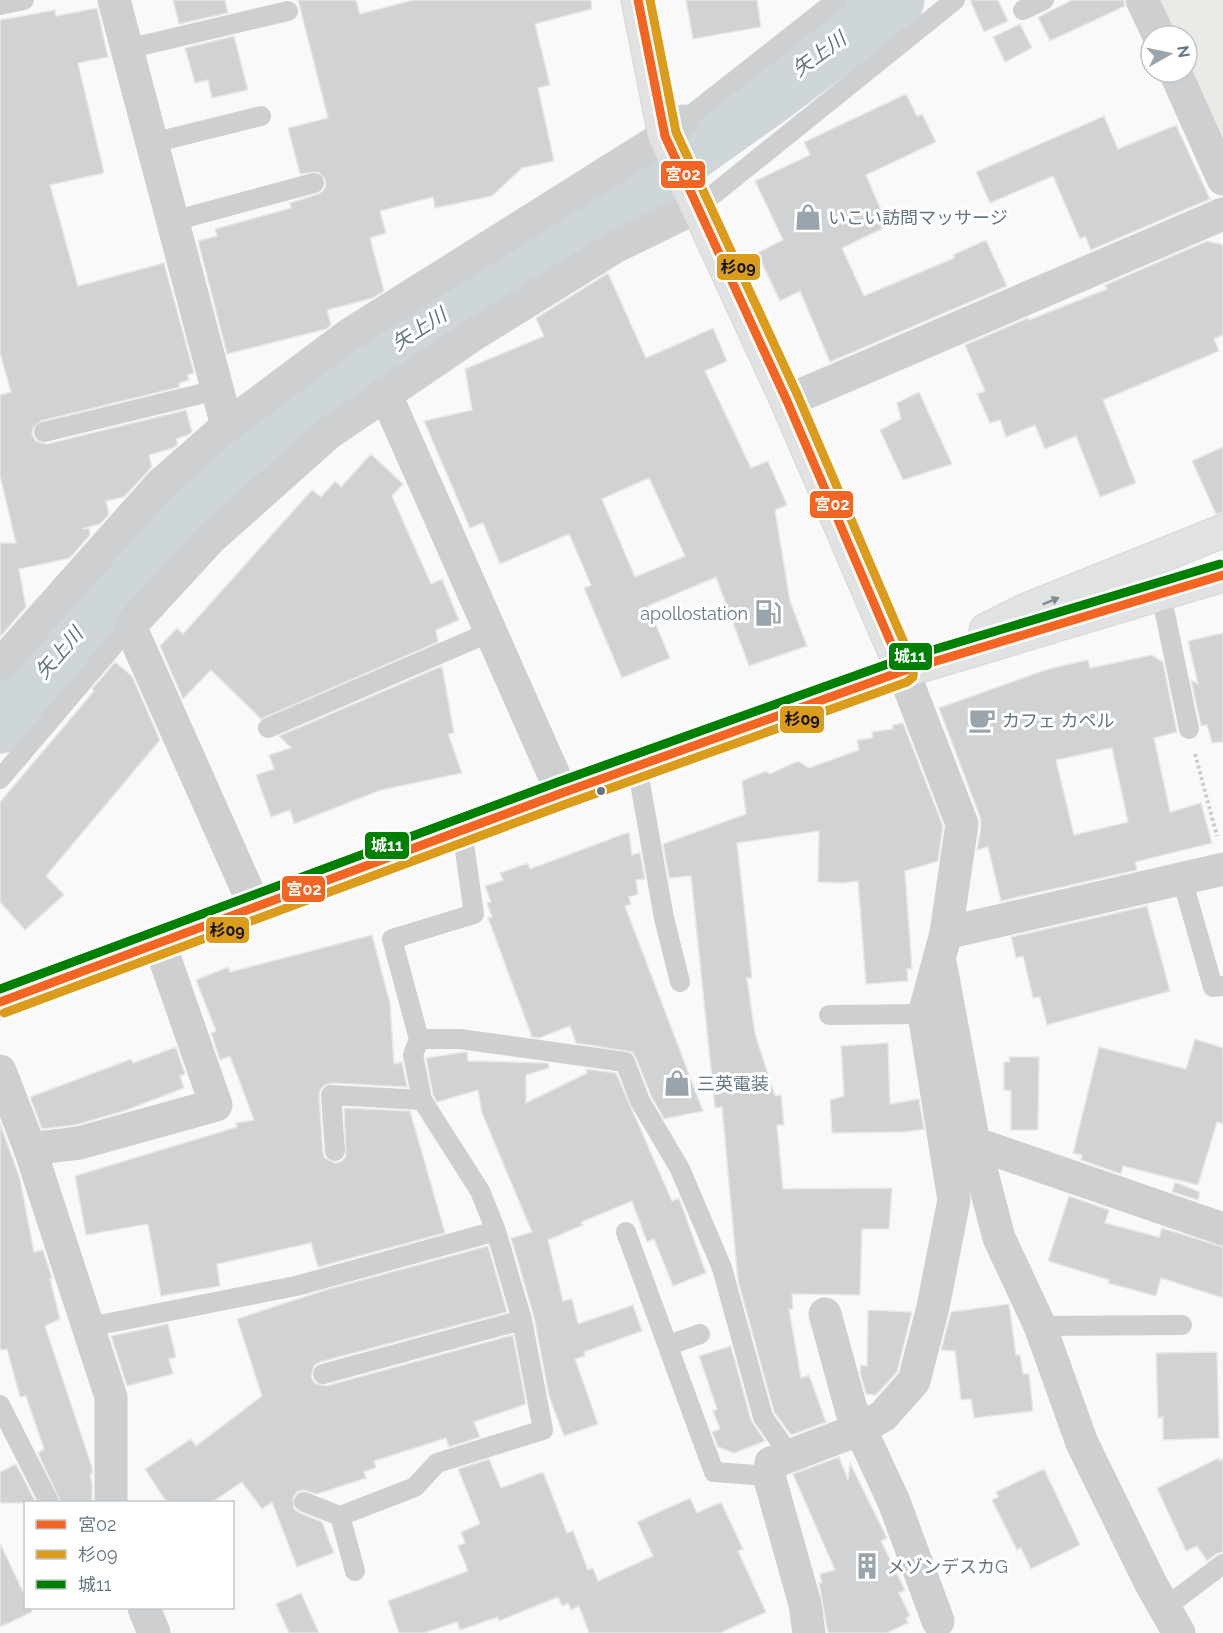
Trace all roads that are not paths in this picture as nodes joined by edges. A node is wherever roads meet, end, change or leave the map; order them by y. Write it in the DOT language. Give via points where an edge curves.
graph roads {
  1 [pos="24,0"];
  2 [pos="114,0"];
  3 [pos="638,0"];
  4 [pos="837,0"];
  5 [pos="956,0"];
  6 [pos="1044,0"];
  7 [pos="1142,0"];
  8 [pos="0,5"];
  9 [pos="1023,10"];
  10 [pos="288,12"];
  11 [pos="1153,24"];
  12 [pos="127,49"];
  13 [pos="1180,84"];
  14 [pos="261,116"];
  15 [pos="674,128"];
  16 [pos="152,143"];
  17 [pos="1223,178"];
  18 [pos="314,183"];
  19 [pos="699,206"];
  20 [pos="1223,214"];
  21 [pos="173,221"];
  22 [pos="217,390"];
  23 [pos="386,393"];
  24 [pos="787,401"];
  25 [pos="227,426"];
  26 [pos="44,432"];
  27 [pos="1223,531"];
  28 [pos="1220,577"];
  29 [pos="1161,594"];
  30 [pos="130,626"];
  31 [pos="490,632"];
  32 [pos="0,665"];
  33 [pos="903,671"];
  34 [pos="268,728"];
  35 [pos="1189,729"];
  36 [pos="637,766"];
  37 [pos="0,779"];
  38 [pos="562,793"];
  39 [pos="462,830"];
  40 [pos="1220,854"];
  41 [pos="1182,879"];
  42 [pos="255,907"];
  43 [pos="159,942"];
  44 [pos="942,944"];
  45 [pos="680,981"];
  46 [pos="1223,986"];
  47 [pos="0,1002"];
  48 [pos="924,1014"];
  49 [pos="829,1015"];
  50 [pos="419,1039"];
  51 [pos="0,1071"];
  52 [pos="423,1100"];
  53 [pos="974,1143"];
  54 [pos="30,1149"];
  55 [pos="335,1151"];
  56 [pos="1223,1229"];
  57 [pos="496,1231"];
  58 [pos="627,1232"];
  59 [pos="825,1314"];
  60 [pos="522,1320"];
  61 [pos="1182,1325"];
  62 [pos="1040,1326"];
  63 [pos="89,1327"];
  64 [pos="700,1334"];
  65 [pos="669,1345"];
  66 [pos="323,1374"];
  67 [pos="0,1405"];
  68 [pos="860,1429"];
  69 [pos="780,1467"];
  70 [pos="48,1501"];
  71 [pos="111,1501"];
  72 [pos="304,1502"];
  73 [pos="340,1516"];
  74 [pos="1223,1564"];
  75 [pos="355,1570"];
  76 [pos="144,1609"];
  77 [pos="1172,1620"];
  78 [pos="939,1627"];
  79 [pos="154,1633"];
  80 [pos="809,1633"];
  1 -- 8 [label="lane"];
  2 -- 12 [label="street"];
  3 -- 15 [label="main road"];
  4 -- 15 [label="lane"];
  5 -- 19 [label="lane"];
  6 -- 9 [label="lane"];
  7 -- 11 [label="street"];
  10 -- 12 [label="lane"];
  12 -- 16 [label="street"];
  13 -- 17 [label="street"];
  14 -- 16 [label="lane"];
  15 -- 19 [label="main road"];
  15 -- 25 [label="street" via="350,334"];
  16 -- 21 [label="street"];
  18 -- 21 [label="lane"];
  19 -- 23 [label="street" via="615,247"];
  19 -- 24 [label="main road"];
  20 -- 24 [label="street"];
  21 -- 22 [label="street"];
  22 -- 25 [label="street"];
  22 -- 26 [label="lane"];
  23 -- 30 [label="street" via="329,433 210,538"];
  23 -- 31 [label="street"];
  24 -- 33 [label="main road"];
  25 -- 32 [label="street" via="160,485"];
  33 -- 27 [label="main road, one-way" via="1026,610"];
  28 -- 29 [label="main road"];
  29 -- 33 [label="main road"];
  29 -- 35 [label="lane"];
  30 -- 37 [label="lane"];
  30 -- 42 [label="street"];
  31 -- 34 [label="lane"];
  31 -- 38 [label="street"];
  33 -- 36 [label="main road"];
  33 -- 44 [label="street" via="962,824"];
  36 -- 38 [label="main road"];
  36 -- 45 [label="lane" via="664,918"];
  38 -- 39 [label="main road"];
  39 -- 42 [label="main road"];
  39 -- 50 [label="lane" via="474,914 392,939"];
  40 -- 41 [label="street"];
  41 -- 44 [label="street"];
  41 -- 46 [label="lane" via="1213,987"];
  42 -- 43 [label="main road"];
  43 -- 47 [label="main road"];
  43 -- 54 [label="street" via="216,1105 79,1143"];
  44 -- 48 [label="street"];
  44 -- 53 [label="street"];
  48 -- 49 [label="lane"];
  48 -- 68 [label="street" via="954,1200 915,1381 883,1416"];
  50 -- 52 [label="lane" via="412,1055"];
  50 -- 69 [label="lane" via="460,1039 625,1062 640,1101 680,1169 722,1268"];
  51 -- 54 [label="street"];
  52 -- 55 [label="lane" via="331,1095"];
  52 -- 57 [label="lane" via="480,1191"];
  53 -- 56 [label="street"];
  53 -- 62 [label="street" via="999,1238"];
  54 -- 63 [label="street"];
  57 -- 60 [label="lane"];
  57 -- 63 [label="lane" via="297,1286"];
  58 -- 65 [label="lane"];
  59 -- 68 [label="street"];
  60 -- 66 [label="lane"];
  60 -- 73 [label="lane" via="543,1430 437,1463 415,1487"];
  61 -- 62 [label="lane"];
  62 -- 77 [label="street" via="1082,1443"];
  63 -- 71 [label="street" via="111,1397"];
  64 -- 65 [label="lane"];
  65 -- 69 [label="lane" via="714,1472"];
  67 -- 70 [label="lane"];
  68 -- 69 [label="street"];
  68 -- 78 [label="street" via="894,1502"];
  69 -- 80 [label="street"];
  72 -- 73 [label="lane"];
  73 -- 75 [label="lane"];
  74 -- 77 [label="lane"];
  76 -- 79 [label="street"];
}
